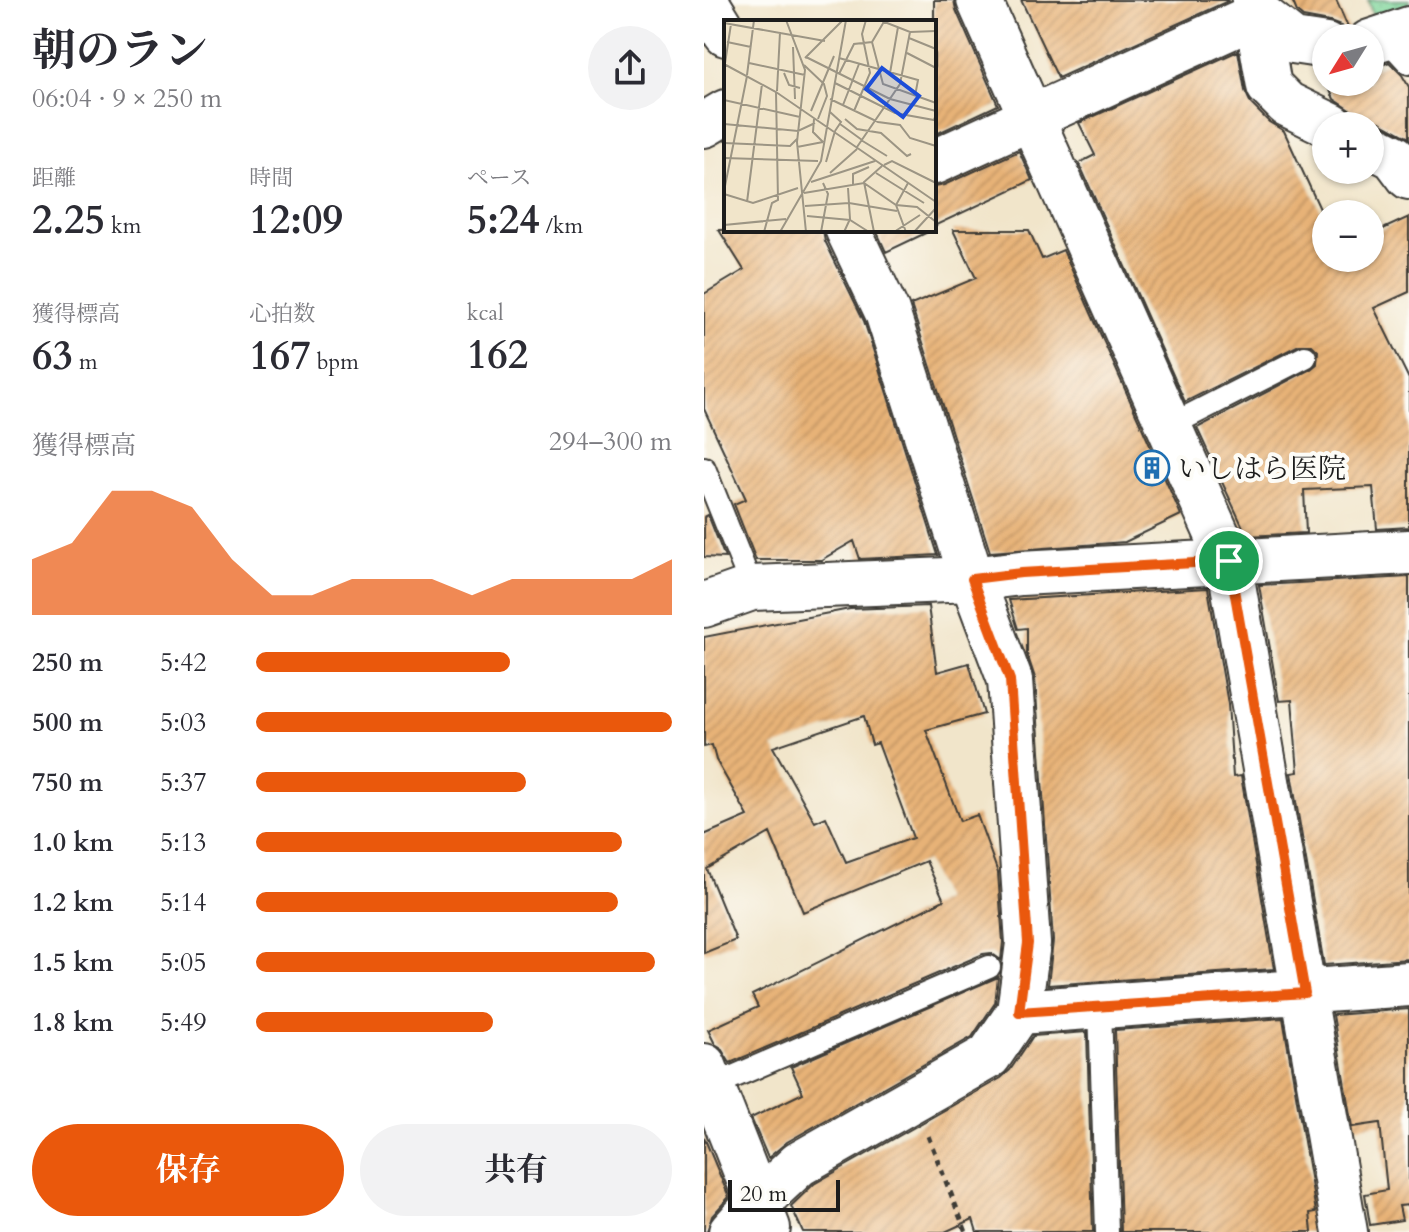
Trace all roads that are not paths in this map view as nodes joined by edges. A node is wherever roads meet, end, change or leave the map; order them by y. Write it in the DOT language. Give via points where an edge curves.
graph roads {
  1 [pos="705,0"];
  2 [pos="979,0"];
  3 [pos="1256,7"];
  4 [pos="724,31"];
  5 [pos="1312,44"];
  6 [pos="724,113"];
  7 [pos="1312,116"];
  8 [pos="1033,117"];
  9 [pos="704,125"];
  10 [pos="1384,152"];
  11 [pos="936,161"];
  12 [pos="1409,177"];
  13 [pos="849,232"];
  14 [pos="1305,357"];
  15 [pos="1169,426"];
  16 [pos="704,468"];
  17 [pos="1409,552"];
  18 [pos="1229,561"];
  19 [pos="972,579"];
  20 [pos="752,588"];
  21 [pos="704,605"];
  22 [pos="989,967"];
  23 [pos="1409,984"];
  24 [pos="1305,993"];
  25 [pos="1100,1007"];
  26 [pos="1019,1012"];
  27 [pos="707,1082"];
  28 [pos="753,1222"];
  29 [pos="1107,1232"];
  30 [pos="1345,1232"];
  1 -- 4 [label="street"];
  2 -- 8 [label="street"];
  3 -- 5 [label="street" via="1293,41"];
  3 -- 7 [label="street" via="1269,86 1287,104"];
  3 -- 8 [label="street"];
  6 -- 9 [label="street"];
  8 -- 11 [label="street"];
  8 -- 15 [label="street"];
  10 -- 12 [label="street"];
  13 -- 19 [label="street" via="887,312"];
  14 -- 15 [label="lane"];
  15 -- 18 [label="street"];
  16 -- 20 [label="lane"];
  17 -- 18 [label="street"];
  18 -- 19 [label="street"];
  18 -- 24 [label="street"];
  19 -- 20 [label="street"];
  19 -- 26 [label="street" via="1010,680 1028,943"];
  20 -- 21 [label="street"];
  22 -- 27 [label="lane"];
  23 -- 24 [label="street"];
  24 -- 25 [label="street"];
  24 -- 30 [label="street"];
  25 -- 26 [label="street"];
  25 -- 29 [label="lane"];
  26 -- 28 [label="street" via="989,1056 799,1164"];
  27 -- 28 [label="street"];
}
